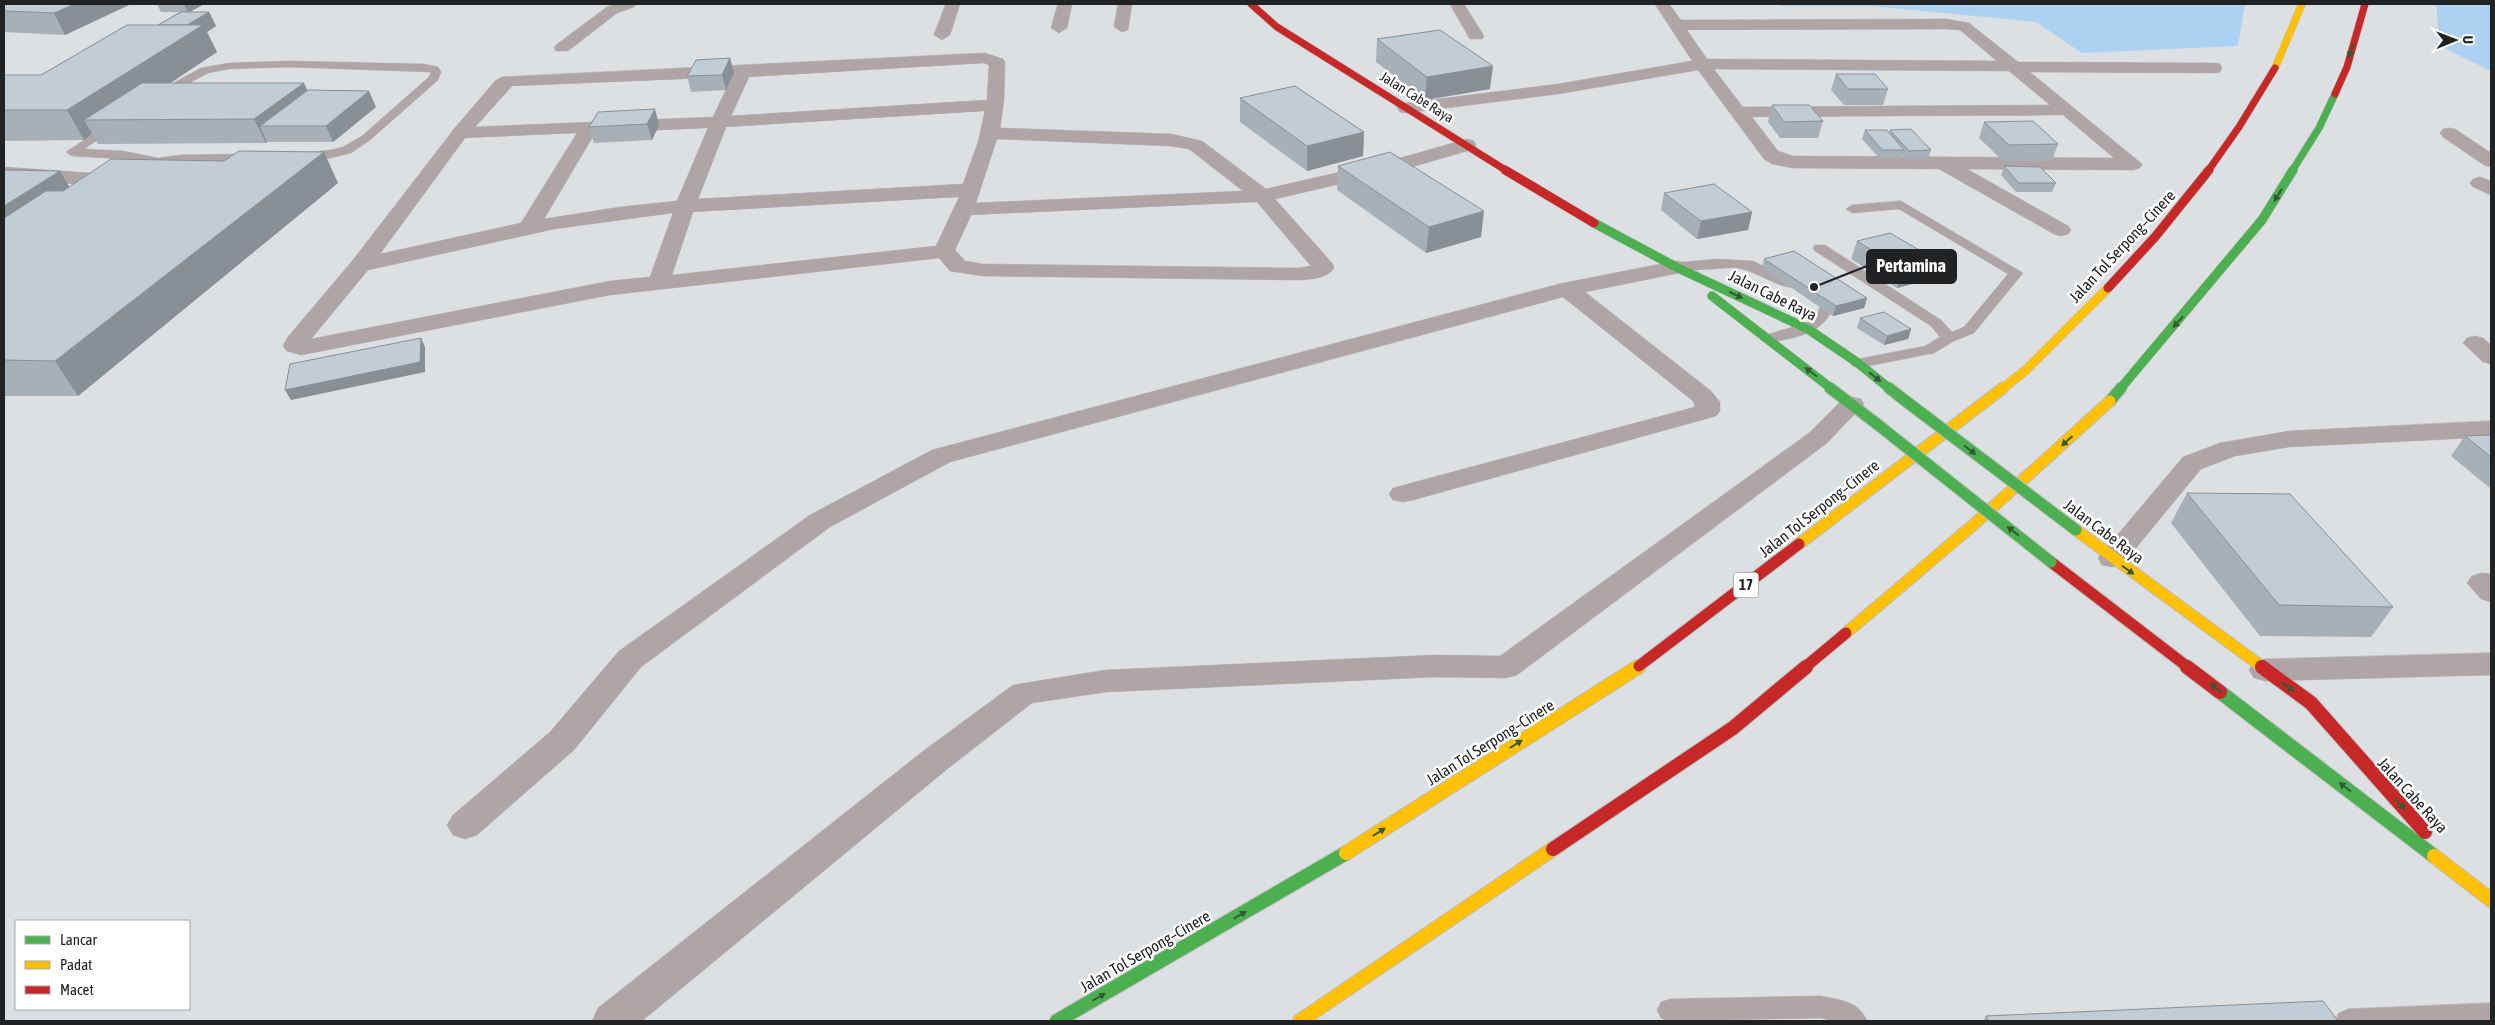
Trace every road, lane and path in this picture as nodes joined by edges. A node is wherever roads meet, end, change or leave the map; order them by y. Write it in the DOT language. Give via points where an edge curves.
graph roads {
  1 [pos="629,4"];
  2 [pos="953,4"];
  3 [pos="1065,4"];
  4 [pos="1125,4"];
  5 [pos="1251,4"];
  6 [pos="1457,4"];
  7 [pos="1662,4"];
  8 [pos="2302,4"];
  9 [pos="2365,4"];
  10 [pos="1678,25"];
  11 [pos="1122,27"];
  12 [pos="1059,28"];
  13 [pos="942,35"];
  14 [pos="1476,36"];
  15 [pos="562,48"];
  16 [pos="1702,64"];
  17 [pos="2012,66"];
  18 [pos="2214,68"];
  19 [pos="743,72"];
  20 [pos="995,105"];
  21 [pos="1406,108"];
  22 [pos="2068,110"];
  23 [pos="1738,112"];
  24 [pos="719,122"];
  25 [pos="589,128"];
  26 [pos="460,133"];
  27 [pos="990,133"];
  28 [pos="2449,133"];
  29 [pos="1459,140"];
  30 [pos="2491,161"];
  31 [pos="158,162"];
  32 [pos="1942,163"];
  33 [pos="140,171"];
  34 [pos="4,173"];
  35 [pos="122,183"];
  36 [pos="1256,191"];
  37 [pos="967,199"];
  38 [pos="685,207"];
  39 [pos="1852,210"];
  40 [pos="528,228"];
  41 [pos="2061,230"];
  42 [pos="1820,248"];
  43 [pos="944,251"];
  44 [pos="361,265"];
  45 [pos="1676,267"];
  46 [pos="659,282"];
  47 [pos="1567,289"];
  48 [pos="1804,290"];
  49 [pos="1827,306"];
  50 [pos="1808,329"];
  51 [pos="1949,338"];
  52 [pos="1767,339"];
  53 [pos="2491,343"];
  54 [pos="2491,357"];
  55 [pos="1858,363"];
  56 [pos="1852,404"];
  57 [pos="2491,429"];
  58 [pos="1403,494"];
  59 [pos="2112,558"];
  60 [pos="2491,584"];
  61 [pos="2491,592"];
  62 [pos="2491,664"];
  63 [pos="2265,670"];
  64 [pos="465,825"];
  65 [pos="2467,880"];
  66 [pos="2491,900"];
  67 [pos="1670,1010"];
  68 [pos="2491,1014"];
  69 [pos="612,1021"];
  70 [pos="1057,1021"];
  71 [pos="1300,1021"];
  72 [pos="1854,1021"];
  73 [pos="2348,1021"];
  1 -- 15 [label="street" via="612,10"];
  2 -- 13 [label="street"];
  3 -- 12 [label="street"];
  4 -- 11 [label="street"];
  5 -- 21 [label="main road, Jalan Cabe Raya" via="1277,27"];
  6 -- 14 [label="street"];
  7 -- 10 [label="street"];
  70 -- 8 [label="main road, Jalan Tol Serpong–Cinere / 17, one-way" via="1350,850 1647,661 2026,370 2184,204 2250,112 2283,53"];
  9 -- 71 [label="main road, one-way" via="2347,67 2319,128 2262,220 2105,406 1964,532 1733,728"];
  10 -- 16 [label="street"];
  10 -- 17 [label="street" via="1957,25 1970,30"];
  16 -- 17 [label="street"];
  16 -- 21 [label="street" via="1558,89"];
  16 -- 23 [label="street"];
  17 -- 18 [label="street"];
  17 -- 22 [label="street"];
  19 -- 20 [label="street" via="993,59 997,62"];
  19 -- 24 [label="street"];
  19 -- 26 [label="street" via="508,81 500,85"];
  20 -- 24 [label="street"];
  20 -- 27 [label="street"];
  21 -- 29 [label="main road, Jalan Cabe Raya"];
  22 -- 23 [label="street"];
  22 -- 32 [label="street" via="2132,164"];
  23 -- 32 [label="street" via="1770,155 1785,162"];
  24 -- 25 [label="street"];
  24 -- 38 [label="street"];
  25 -- 26 [label="street"];
  25 -- 40 [label="street"];
  26 -- 44 [label="street"];
  27 -- 36 [label="street" via="1183,141 1195,145"];
  27 -- 37 [label="street"];
  28 -- 30 [label="street"];
  29 -- 36 [label="street" via="1401,164"];
  29 -- 45 [label="main road, Jalan Cabe Raya" via="1568,209"];
  31 -- 31 [label="lane" via="304,156 347,150 366,138 434,78 436,72 424,66 288,64 215,68 160,95 72,152 123,155"];
  31 -- 33 [label="lane"];
  32 -- 41 [label="street"];
  34 -- 35 [label="street"];
  36 -- 37 [label="street"];
  36 -- 43 [label="street" via="1321,263 1323,268 1319,272 983,270 958,266"];
  37 -- 38 [label="street"];
  37 -- 43 [label="street"];
  38 -- 40 [label="street" via="619,213"];
  38 -- 46 [label="street"];
  39 -- 51 [label="lane" via="1901,205 2016,273 1969,330"];
  40 -- 44 [label="street"];
  42 -- 51 [label="lane" via="1936,323"];
  43 -- 46 [label="street"];
  44 -- 46 [label="street" via="295,346 301,348 552,299"];
  45 -- 47 [label="street"];
  45 -- 48 [label="lane" via="1748,264"];
  45 -- 50 [label="main road, Jalan Cabe Raya, one-way"];
  45 -- 52 [label="main road, Jalan Cabe Raya"];
  47 -- 58 [label="street" via="1702,396 1708,402 1708,411"];
  47 -- 64 [label="street" via="941,456 820,521 630,658 562,740"];
  49 -- 50 [label="lane" via="1825,315"];
  50 -- 52 [label="lane"];
  50 -- 55 [label="main road, Jalan Cabe Raya"];
  51 -- 55 [label="lane" via="1929,350"];
  56 -- 52 [label="main road, Jalan Cabe Raya, one-way"];
  53 -- 54 [label="street" via="2475,343"];
  55 -- 59 [label="main road, Jalan Cabe Raya, one-way, bridge"];
  65 -- 56 [label="main road, Jalan Cabe Raya, one-way, bridge" via="2051,562"];
  56 -- 69 [label="street" via="1818,438 1506,666 1106,680 1024,693 934,761"];
  57 -- 59 [label="street" via="2289,439 2229,449 2192,463"];
  59 -- 63 [label="main road, Jalan Cabe Raya, one-way"];
  60 -- 61 [label="street" via="2482,583"];
  62 -- 63 [label="street"];
  63 -- 65 [label="main road, Jalan Cabe Raya, one-way" via="2311,704"];
  65 -- 66 [label="main road, Jalan Cabe Raya"];
  67 -- 72 [label="lane" via="1821,1007 1844,1012"];
  68 -- 73 [label="lane"];
}
